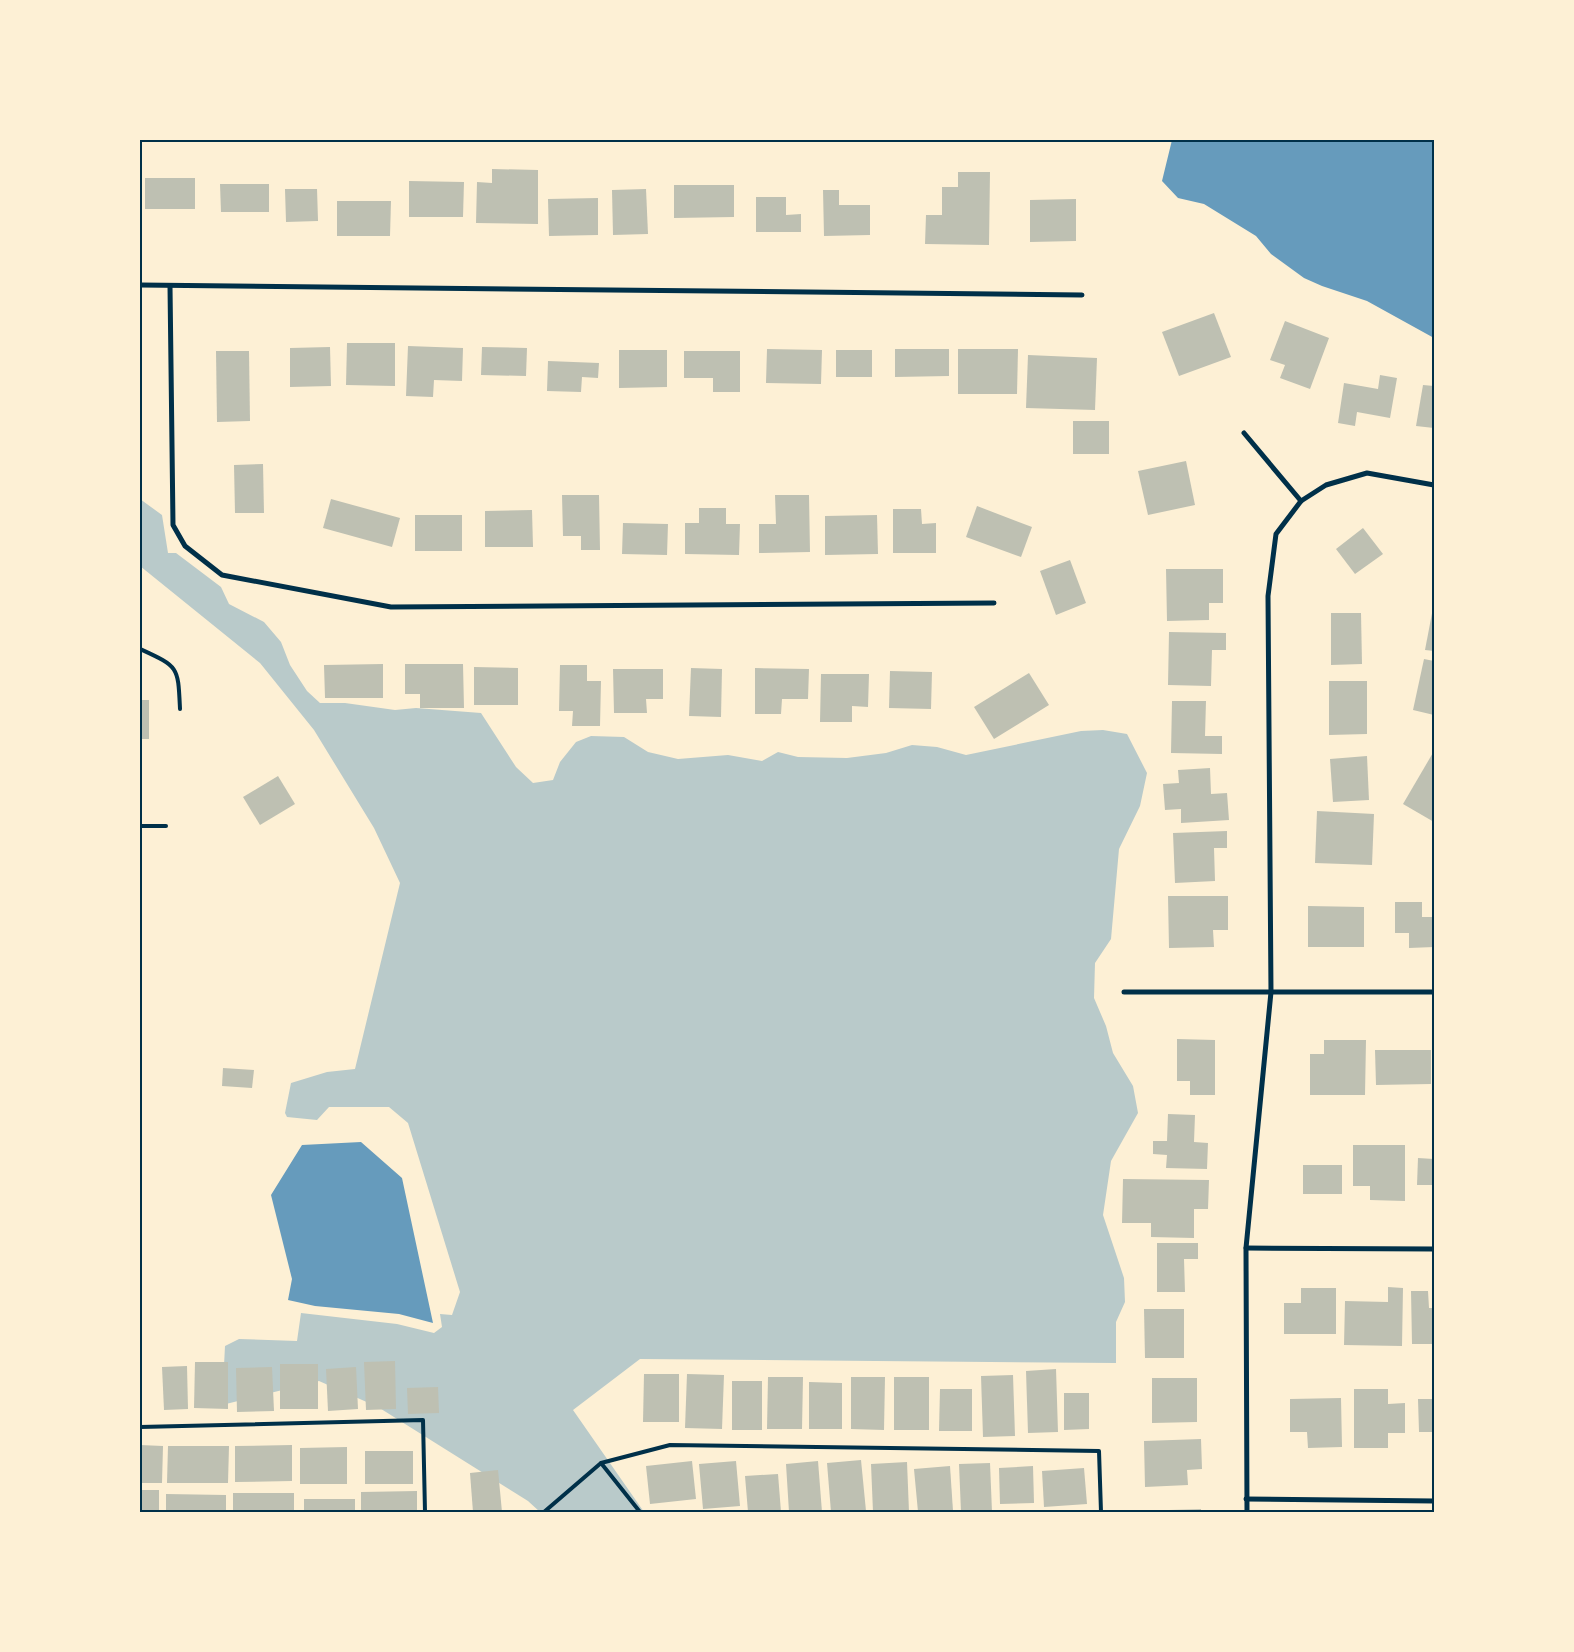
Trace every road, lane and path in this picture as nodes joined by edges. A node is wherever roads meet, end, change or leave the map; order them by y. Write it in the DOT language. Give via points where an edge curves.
graph roads {
  1 [pos="140,285"];
  2 [pos="170,286"];
  3 [pos="1082,295"];
  4 [pos="1244,433"];
  5 [pos="1434,485"];
  6 [pos="1302,501"];
  7 [pos="994,603"];
  8 [pos="140,649"];
  9 [pos="180,709"];
  10 [pos="140,826"];
  11 [pos="166,826"];
  12 [pos="1124,992"];
  13 [pos="1271,992"];
  14 [pos="1434,992"];
  15 [pos="1246,1248"];
  16 [pos="1434,1249"];
  17 [pos="140,1427"];
  18 [pos="602,1463"];
  19 [pos="1246,1499"];
  20 [pos="1434,1501"];
  21 [pos="425,1512"];
  22 [pos="544,1512"];
  23 [pos="640,1512"];
  24 [pos="1101,1512"];
  25 [pos="1247,1512"];
  1 -- 2 [label="street"];
  2 -- 3 [label="street"];
  2 -- 7 [label="street" via="173,525 185,546 222,575 391,607"];
  4 -- 6 [label="street"];
  5 -- 6 [label="street" via="1366,473 1326,485"];
  6 -- 13 [label="street" via="1276,534 1268,596"];
  8 -- 9 [label="lane" via="166,661 178,675"];
  10 -- 11 [label="lane"];
  12 -- 13 [label="street"];
  13 -- 14 [label="street"];
  13 -- 15 [label="street"];
  15 -- 16 [label="street"];
  15 -- 19 [label="street"];
  17 -- 21 [label="lane" via="423,1420"];
  18 -- 22 [label="lane"];
  18 -- 23 [label="lane"];
  18 -- 24 [label="lane" via="670,1445 1099,1451"];
  19 -- 20 [label="street"];
  19 -- 25 [label="street"];
}
